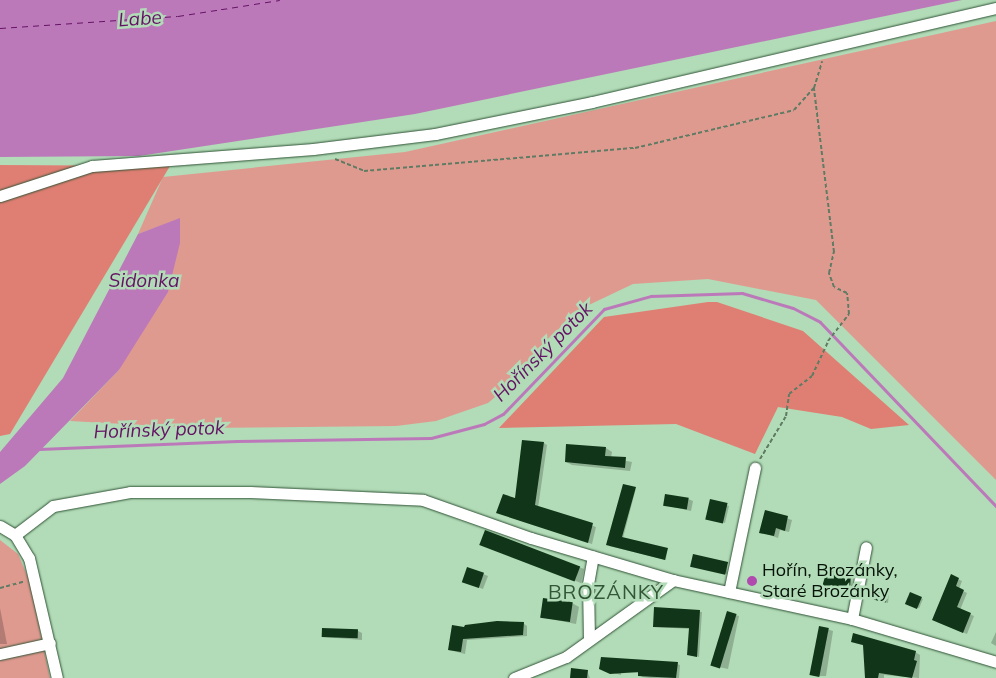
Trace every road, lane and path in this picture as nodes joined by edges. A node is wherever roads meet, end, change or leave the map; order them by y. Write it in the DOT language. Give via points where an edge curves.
graph roads {
  1 [pos="996,8"];
  2 [pos="826,46"];
  3 [pos="814,88"];
  4 [pos="330,156"];
  5 [pos="0,196"];
  6 [pos="755,468"];
  7 [pos="0,526"];
  8 [pos="15,535"];
  9 [pos="866,547"];
  10 [pos="593,556"];
  11 [pos="35,578"];
  12 [pos="674,580"];
  13 [pos="0,588"];
  14 [pos="729,592"];
  15 [pos="852,619"];
  16 [pos="589,640"];
  17 [pos="50,644"];
  18 [pos="0,654"];
  19 [pos="996,662"];
  20 [pos="57,678"];
  21 [pos="514,678"];
  1 -- 2 [label="street"];
  2 -- 3 [label="path"];
  2 -- 5 [label="street" via="592,102 435,134 293,151 92,166"];
  3 -- 4 [label="path" via="794,110 635,148 364,171"];
  3 -- 6 [label="path" via="834,252 829,273 834,287 848,293 849,314 829,340 812,376 789,394 786,416"];
  6 -- 14 [label="street"];
  7 -- 8 [label="street"];
  8 -- 10 [label="street" via="53,506 130,492 250,492 423,500"];
  8 -- 11 [label="street" via="29,558"];
  9 -- 15 [label="street"];
  10 -- 12 [label="street"];
  10 -- 16 [label="street" via="588,584"];
  11 -- 13 [label="path"];
  11 -- 17 [label="street"];
  12 -- 14 [label="street"];
  12 -- 16 [label="street"];
  14 -- 15 [label="street"];
  15 -- 19 [label="street"];
  16 -- 21 [label="street" via="566,657"];
  17 -- 18 [label="street"];
  17 -- 20 [label="street"];
}
